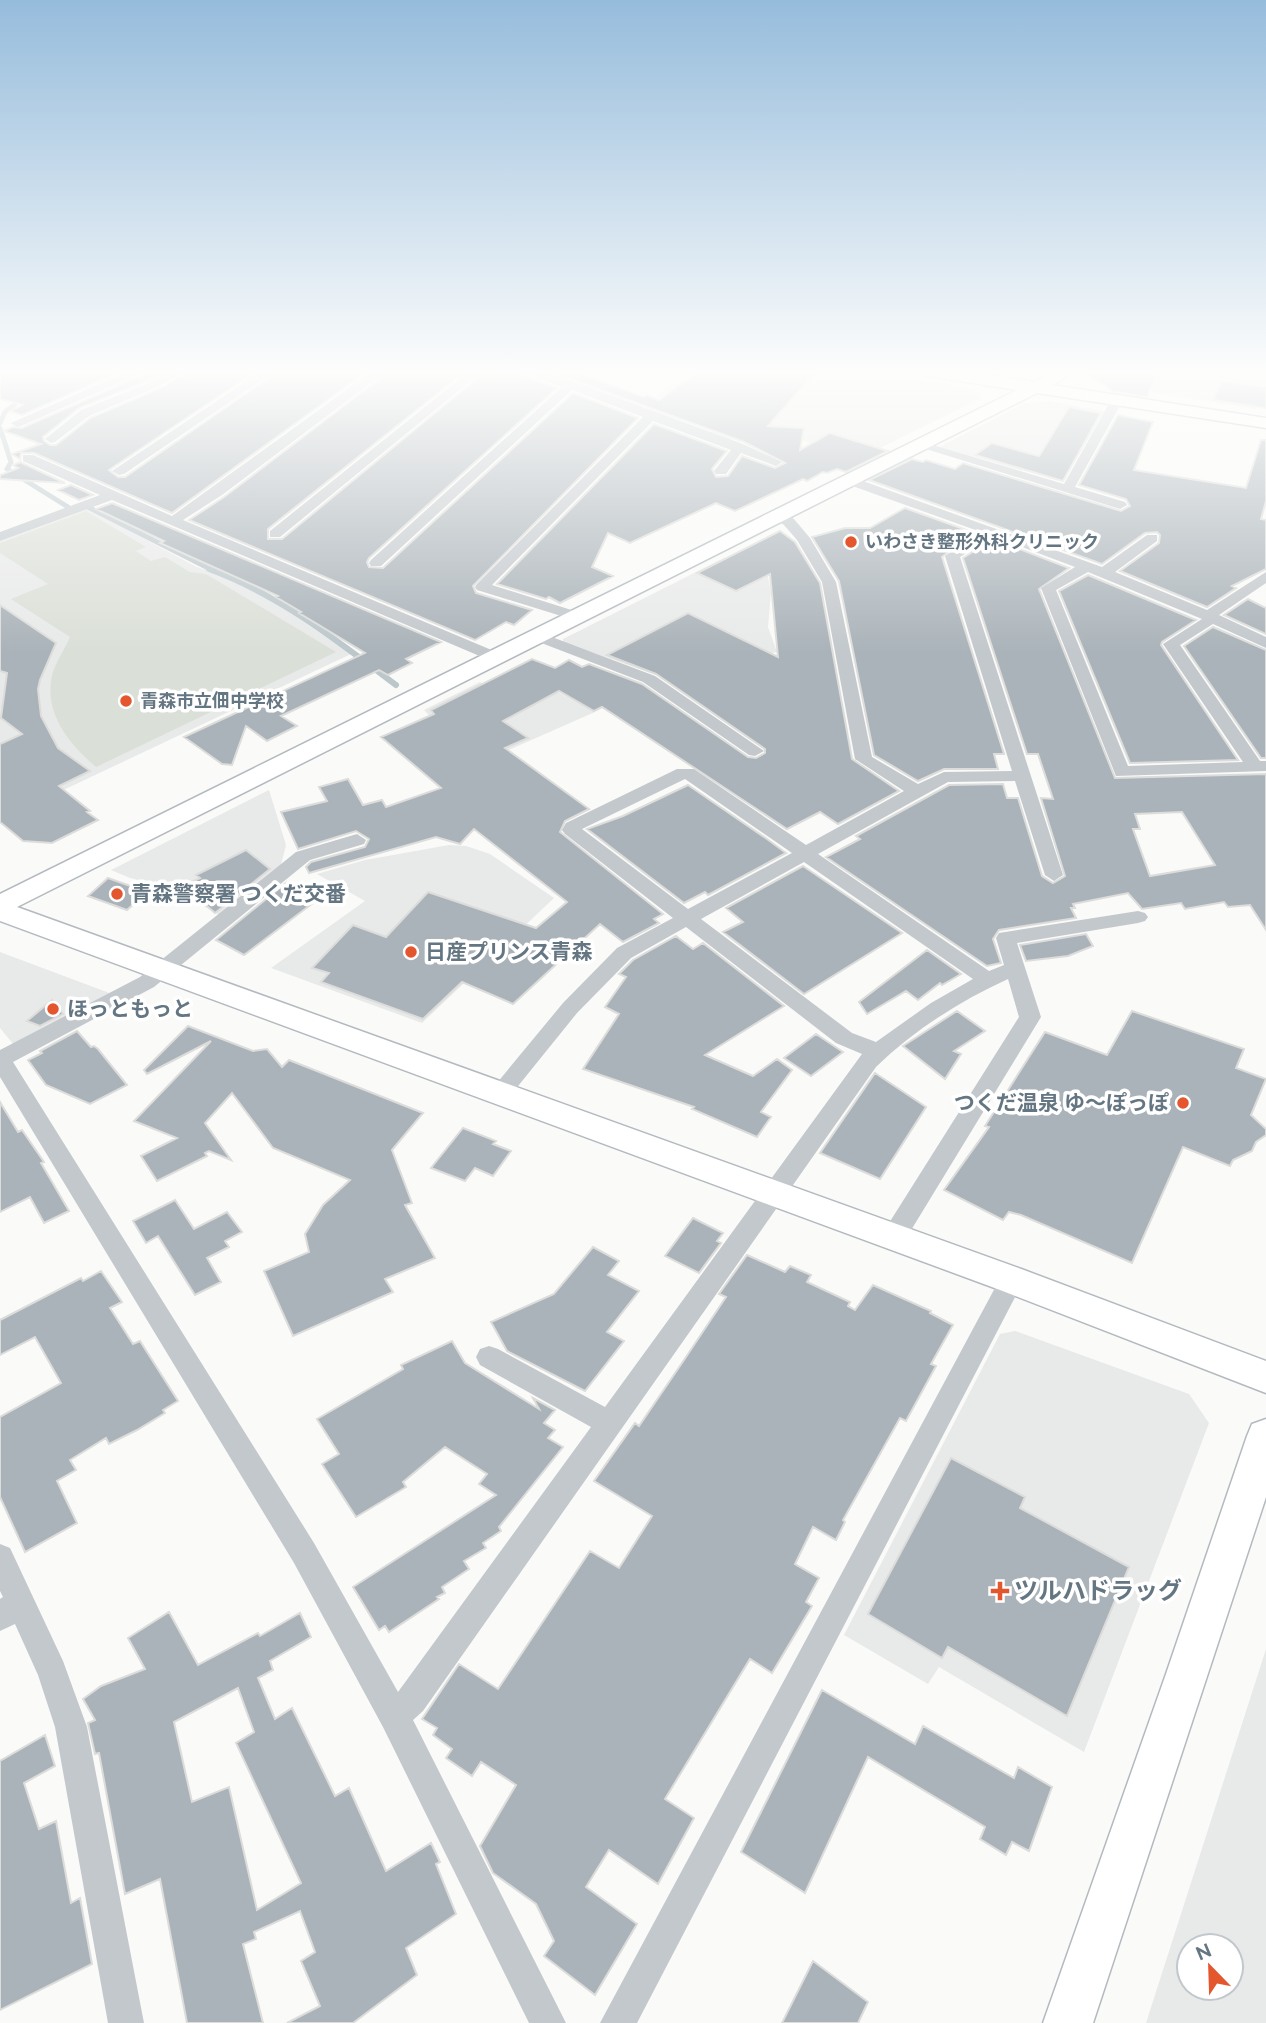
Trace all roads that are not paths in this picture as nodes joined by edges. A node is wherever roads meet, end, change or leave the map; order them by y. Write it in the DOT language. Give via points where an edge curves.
graph roads {
  1 [pos="42,464"];
  2 [pos="129,464"];
  3 [pos="254,464"];
  4 [pos="361,464"];
  5 [pos="484,464"];
  6 [pos="603,464"];
  7 [pos="726,464"];
  8 [pos="880,464"];
  9 [pos="985,464"];
  10 [pos="1082,464"];
  11 [pos="119,471"];
  12 [pos="721,471"];
  13 [pos="849,480"];
  14 [pos="1068,489"];
  15 [pos="110,496"];
  16 [pos="1120,505"];
  17 [pos="778,515"];
  18 [pos="173,521"];
  19 [pos="992,531"];
  20 [pos="275,534"];
  21 [pos="0,537"];
  22 [pos="1152,538"];
  23 [pos="376,563"];
  24 [pos="1088,565"];
  25 [pos="1106,571"];
  26 [pos="1266,576"];
  27 [pos="576,616"];
  28 [pos="1212,616"];
  29 [pos="536,636"];
  30 [pos="1266,643"];
  31 [pos="495,657"];
  32 [pos="755,751"];
  33 [pos="1260,766"];
  34 [pos="1021,776"];
  35 [pos="916,791"];
  36 [pos="357,841"];
  37 [pos="805,853"];
  38 [pos="1054,875"];
  39 [pos="0,905"];
  40 [pos="0,911"];
  41 [pos="1138,917"];
  42 [pos="687,918"];
  43 [pos="1016,968"];
  44 [pos="163,971"];
  45 [pos="987,979"];
  46 [pos="877,1051"];
  47 [pos="0,1059"];
  48 [pos="498,1095"];
  49 [pos="773,1194"];
  50 [pos="893,1238"];
  51 [pos="1012,1280"];
  52 [pos="489,1357"];
  53 [pos="1266,1377"];
  54 [pos="609,1423"];
  55 [pos="1266,1436"];
  56 [pos="0,1558"];
  57 [pos="10,1609"];
  58 [pos="394,1716"];
  59 [pos="126,2023"];
  60 [pos="548,2023"];
  61 [pos="618,2023"];
  62 [pos="1068,2023"];
  1 -- 15 [label="street"];
  2 -- 11 [label="street"];
  3 -- 18 [label="street"];
  4 -- 20 [label="street"];
  5 -- 23 [label="street"];
  6 -- 27 [label="street" via="482,587"];
  7 -- 12 [label="street"];
  8 -- 13 [label="street"];
  9 -- 14 [label="street"];
  10 -- 14 [label="street"];
  13 -- 17 [label="street"];
  13 -- 19 [label="street"];
  14 -- 16 [label="street"];
  15 -- 18 [label="street"];
  15 -- 21 [label="street"];
  17 -- 27 [label="street"];
  17 -- 35 [label="street" via="803,538 829,582 864,759"];
  18 -- 31 [label="street"];
  19 -- 24 [label="street"];
  19 -- 34 [label="street" via="952,556"];
  22 -- 25 [label="street"];
  24 -- 25 [label="street"];
  24 -- 33 [label="street" via="1048,588 1122,772"];
  25 -- 28 [label="street"];
  26 -- 28 [label="street"];
  27 -- 29 [label="street"];
  28 -- 30 [label="street"];
  28 -- 33 [label="street" via="1171,644"];
  29 -- 31 [label="street"];
  29 -- 32 [label="street" via="649,678"];
  31 -- 39 [label="street"];
  34 -- 35 [label="street" via="949,776"];
  34 -- 38 [label="street"];
  35 -- 37 [label="street"];
  36 -- 44 [label="street" via="303,856"];
  37 -- 42 [label="street"];
  37 -- 42 [label="street" via="688,774 572,827"];
  37 -- 45 [label="street"];
  40 -- 44 [label="street"];
  41 -- 43 [label="street" via="1008,936"];
  42 -- 46 [label="street" via="844,1038"];
  42 -- 48 [label="street" via="617,958"];
  43 -- 45 [label="street"];
  43 -- 50 [label="street" via="1030,1017"];
  44 -- 47 [label="street"];
  44 -- 48 [label="street"];
  45 -- 46 [label="street"];
  46 -- 49 [label="street"];
  47 -- 58 [label="street" via="304,1553"];
  48 -- 49 [label="street"];
  49 -- 50 [label="street"];
  49 -- 54 [label="street"];
  50 -- 51 [label="street"];
  51 -- 53 [label="street"];
  51 -- 61 [label="street"];
  52 -- 54 [label="street"];
  54 -- 58 [label="street" via="412,1700"];
  55 -- 62 [label="street"];
  56 -- 57 [label="street"];
  57 -- 59 [label="street" via="52,1672 71,1727"];
  58 -- 60 [label="street"];
}
